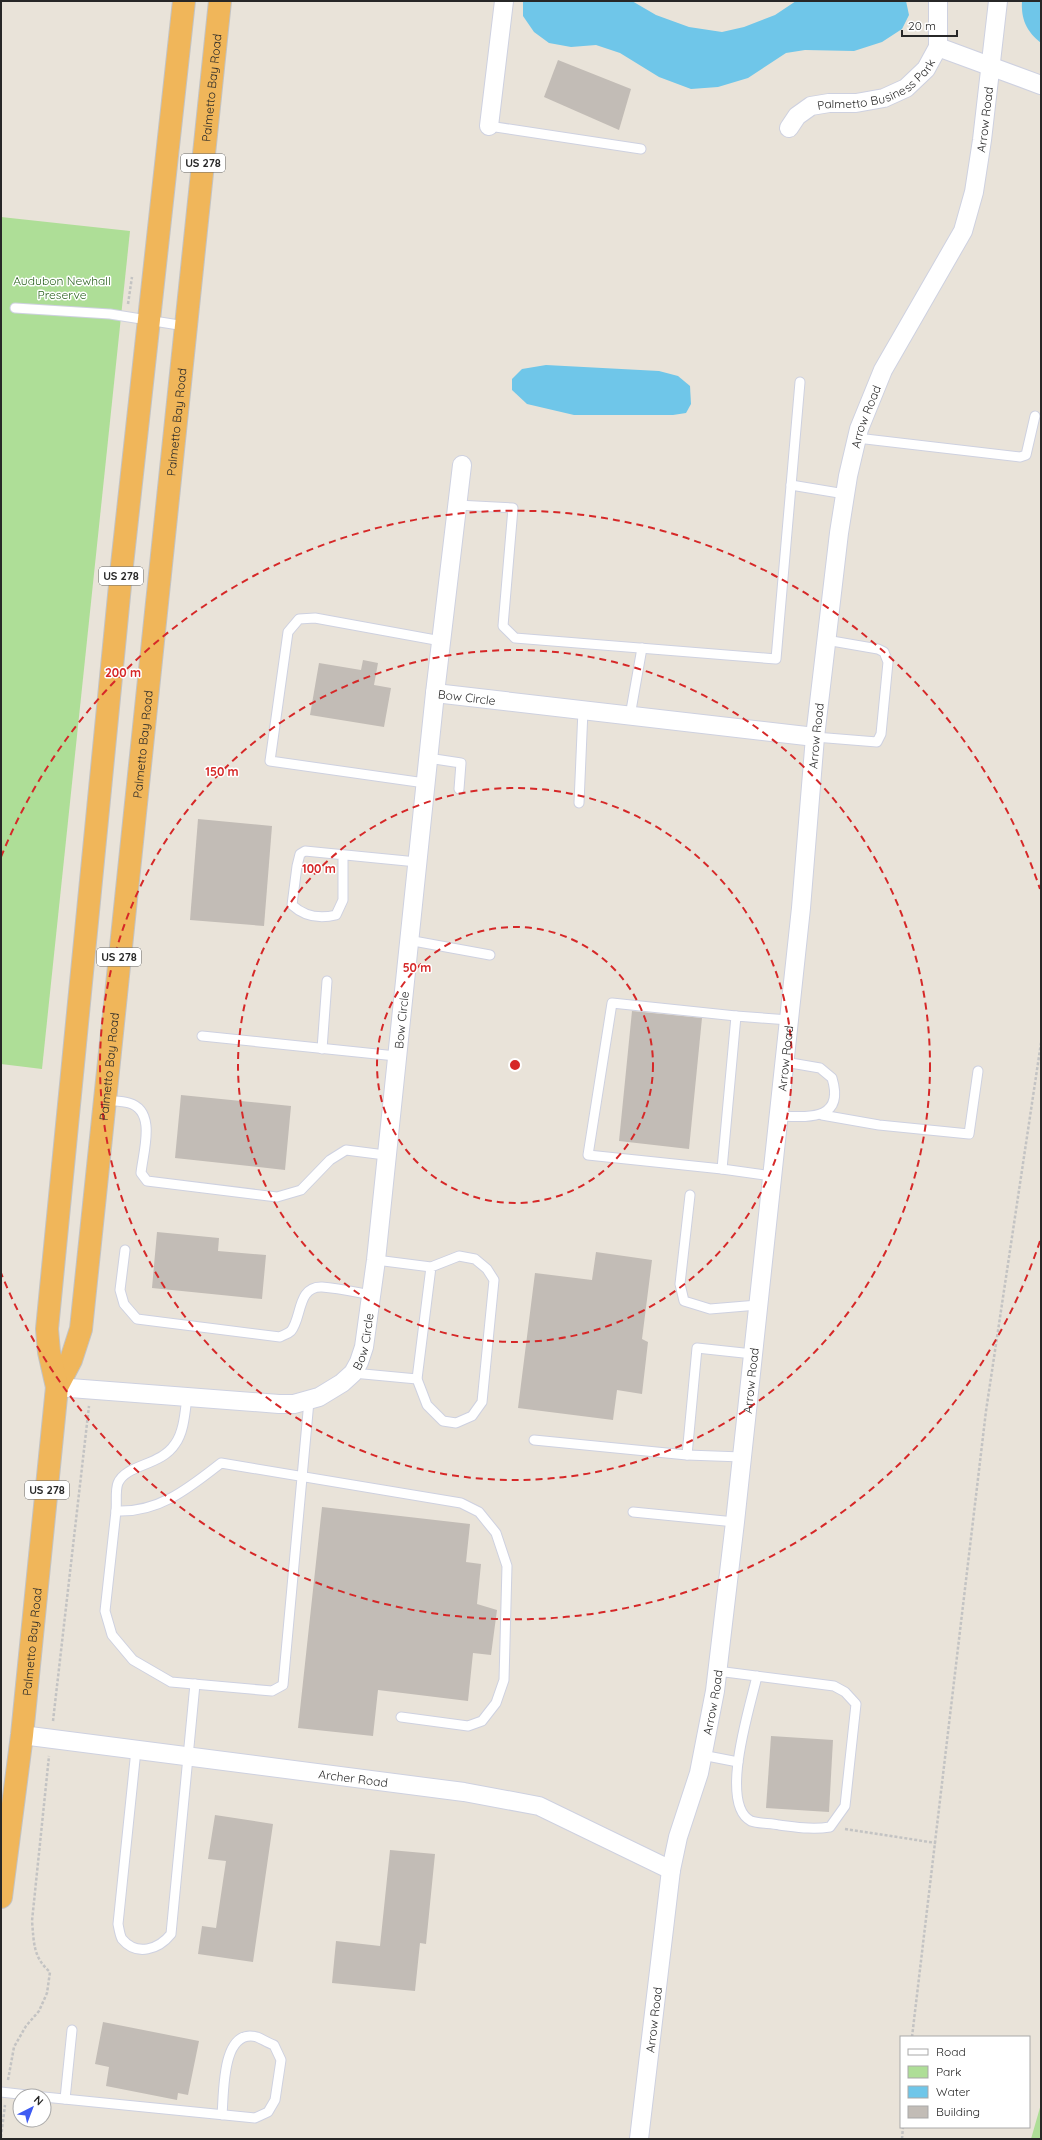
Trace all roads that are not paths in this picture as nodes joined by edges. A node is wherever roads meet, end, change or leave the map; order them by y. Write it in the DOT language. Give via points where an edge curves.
graph roads {
  1 [pos="184,1"];
  2 [pos="220,1"];
  3 [pos="504,1"];
  4 [pos="938,1"];
  5 [pos="998,1"];
  6 [pos="938,47"];
  7 [pos="991,67"];
  8 [pos="1041,85"];
  9 [pos="489,126"];
  10 [pos="789,128"];
  11 [pos="641,149"];
  12 [pos="15,308"];
  13 [pos="149,320"];
  14 [pos="185,326"];
  15 [pos="800,382"];
  16 [pos="1035,416"];
  17 [pos="857,438"];
  18 [pos="462,465"];
  19 [pos="791,485"];
  20 [pos="845,494"];
  21 [pos="457,505"];
  22 [pos="441,640"];
  23 [pos="826,640"];
  24 [pos="642,648"];
  25 [pos="435,693"];
  26 [pos="583,710"];
  27 [pos="630,716"];
  28 [pos="815,737"];
  29 [pos="428,758"];
  30 [pos="425,783"];
  31 [pos="459,789"];
  32 [pos="580,803"];
  33 [pos="343,855"];
  34 [pos="417,862"];
  35 [pos="408,940"];
  36 [pos="490,955"];
  37 [pos="327,981"];
  38 [pos="736,1016"];
  39 [pos="789,1020"];
  40 [pos="202,1036"];
  41 [pos="322,1049"];
  42 [pos="396,1056"];
  43 [pos="784,1062"];
  44 [pos="978,1071"];
  45 [pos="104,1100"];
  46 [pos="822,1115"];
  47 [pos="779,1116"];
  48 [pos="385,1155"];
  49 [pos="722,1169"];
  50 [pos="772,1176"];
  51 [pos="690,1196"];
  52 [pos="125,1250"];
  53 [pos="376,1260"];
  54 [pos="431,1267"];
  55 [pos="371,1295"];
  56 [pos="758,1305"];
  57 [pos="753,1354"];
  58 [pos="353,1373"];
  59 [pos="417,1379"];
  60 [pos="57,1387"];
  61 [pos="187,1397"];
  62 [pos="309,1401"];
  63 [pos="534,1440"];
  64 [pos="687,1455"];
  65 [pos="742,1457"];
  66 [pos="303,1476"];
  67 [pos="116,1511"];
  68 [pos="633,1512"];
  69 [pos="735,1522"];
  70 [pos="717,1671"];
  71 [pos="757,1676"];
  72 [pos="195,1684"];
  73 [pos="400,1717"];
  74 [pos="22,1735"];
  75 [pos="136,1750"];
  76 [pos="702,1755"];
  77 [pos="188,1757"];
  78 [pos="738,1762"];
  79 [pos="671,1870"];
  80 [pos="1,1897"];
  81 [pos="72,2030"];
  82 [pos="52,2098"];
  83 [pos="65,2099"];
  84 [pos="222,2115"];
  85 [pos="639,2139"];
  1 -- 13 [label="highway, Palmetto Bay Road / US 278"];
  2 -- 14 [label="highway, Palmetto Bay Road / US 278"];
  3 -- 9 [label="street"];
  4 -- 6 [label="street, Palmetto Business Park"];
  5 -- 7 [label="street, Arrow Road"];
  6 -- 7 [label="street, Palmetto Business Park"];
  6 -- 10 [label="street, Palmetto Business Park" via="926,69 906,88 884,98 863,102 811,106 797,116"];
  7 -- 8 [label="street, Palmetto Business Park"];
  7 -- 17 [label="street, Arrow Road" via="974,192 963,231 883,370"];
  9 -- 11 [label="lane"];
  12 -- 13 [label="lane" via="110,314"];
  13 -- 14 [label="lane"];
  13 -- 60 [label="highway, Palmetto Bay Road / US 278" via="121,573 47,1329"];
  14 -- 45 [label="highway, Palmetto Bay Road / US 278"];
  15 -- 19 [label="lane"];
  16 -- 17 [label="lane" via="1026,455 1020,457"];
  17 -- 20 [label="street, Arrow Road"];
  18 -- 21 [label="street"];
  19 -- 20 [label="lane"];
  19 -- 24 [label="lane" via="776,659"];
  20 -- 23 [label="street, Arrow Road"];
  21 -- 22 [label="street"];
  21 -- 24 [label="lane" via="513,508 502,626 515,638"];
  22 -- 25 [label="street"];
  22 -- 30 [label="lane" via="316,618 299,619 288,632 270,761"];
  23 -- 28 [label="street, Arrow Road"];
  23 -- 28 [label="lane" via="884,652 888,662 881,734 877,742"];
  24 -- 27 [label="lane"];
  25 -- 26 [label="street, Bow Circle"];
  25 -- 29 [label="street, Bow Circle"];
  26 -- 27 [label="street, Bow Circle"];
  26 -- 32 [label="lane"];
  27 -- 28 [label="street, Bow Circle"];
  28 -- 39 [label="street, Arrow Road"];
  29 -- 30 [label="street, Bow Circle"];
  29 -- 31 [label="lane" via="461,763"];
  30 -- 34 [label="street, Bow Circle"];
  33 -- 33 [label="lane" via="305,851 300,854 292,905 309,916 325,918 336,915 343,900"];
  33 -- 34 [label="lane"];
  34 -- 35 [label="street, Bow Circle"];
  35 -- 36 [label="lane"];
  35 -- 42 [label="street, Bow Circle"];
  37 -- 41 [label="lane"];
  38 -- 39 [label="lane"];
  38 -- 49 [label="lane"];
  38 -- 49 [label="lane" via="612,1003 588,1155"];
  39 -- 43 [label="street, Arrow Road"];
  40 -- 41 [label="lane"];
  41 -- 42 [label="lane"];
  42 -- 48 [label="street, Bow Circle"];
  43 -- 46 [label="lane" via="820,1068 832,1078 835,1098 829,1110"];
  43 -- 47 [label="street, Arrow Road"];
  44 -- 46 [label="lane" via="969,1134 879,1125"];
  45 -- 48 [label="lane" via="129,1102 137,1106 144,1115 146,1125 141,1173 147,1181 277,1197 301,1190 330,1160 346,1150"];
  45 -- 60 [label="highway, Palmetto Bay Road / US 278" via="81,1329"];
  46 -- 47 [label="lane"];
  47 -- 50 [label="street, Arrow Road"];
  48 -- 53 [label="street, Bow Circle"];
  49 -- 50 [label="lane"];
  50 -- 56 [label="street, Arrow Road"];
  51 -- 56 [label="lane" via="680,1284 684,1301 710,1309"];
  52 -- 55 [label="lane" via="120,1290 124,1304 136,1319 280,1337 290,1332 298,1319 300,1303 307,1293 320,1287"];
  53 -- 54 [label="lane"];
  53 -- 55 [label="street, Bow Circle"];
  54 -- 59 [label="lane"];
  54 -- 59 [label="lane" via="459,1256 475,1260 487,1269 494,1280 482,1402 472,1416 456,1423 443,1421 427,1405"];
  55 -- 58 [label="street, Bow Circle" via="364,1346"];
  56 -- 57 [label="street, Arrow Road"];
  57 -- 64 [label="lane" via="698,1348"];
  57 -- 65 [label="street, Arrow Road"];
  58 -- 59 [label="lane"];
  58 -- 62 [label="street, Bow Circle" via="333,1389"];
  60 -- 61 [label="street, Bow Circle"];
  60 -- 74 [label="highway, Palmetto Bay Road / US 278"];
  61 -- 62 [label="street, Bow Circle" via="279,1404"];
  61 -- 67 [label="lane" via="183,1422 175,1444 154,1462 124,1474 117,1484"];
  62 -- 66 [label="lane"];
  63 -- 64 [label="lane"];
  64 -- 65 [label="lane"];
  65 -- 69 [label="street, Arrow Road"];
  66 -- 67 [label="lane" via="221,1463 190,1488 168,1500 134,1512"];
  66 -- 72 [label="lane" via="283,1685 272,1691"];
  66 -- 73 [label="lane" via="461,1503 479,1512 496,1533 507,1566 504,1680 496,1703 482,1721 468,1726"];
  67 -- 72 [label="lane" via="105,1611 112,1635 133,1660 171,1682"];
  68 -- 69 [label="lane"];
  69 -- 70 [label="street, Arrow Road"];
  70 -- 71 [label="lane"];
  70 -- 76 [label="street, Arrow Road"];
  71 -- 78 [label="lane"];
  71 -- 78 [label="lane" via="834,1686 845,1692 856,1704 845,1806 830,1827 814,1830 751,1820 741,1811 736,1795"];
  72 -- 77 [label="lane"];
  74 -- 75 [label="street, Archer Road"];
  74 -- 80 [label="highway, Palmetto Bay Road / US 278"];
  75 -- 77 [label="street, Archer Road"];
  75 -- 77 [label="lane" via="118,1924 122,1939 134,1948 150,1950 164,1943 171,1934"];
  76 -- 78 [label="lane"];
  76 -- 79 [label="street, Arrow Road"];
  77 -- 79 [label="street, Archer Road" via="464,1792 526,1803 554,1813"];
  79 -- 85 [label="street, Arrow Road"];
  81 -- 83 [label="lane"];
  82 -- 83 [label="lane"];
  83 -- 84 [label="lane"];
  84 -- 84 [label="lane" via="255,2118 268,2112 275,2100 281,2060 274,2045 256,2037 242,2038 233,2047 227,2059"];
}
